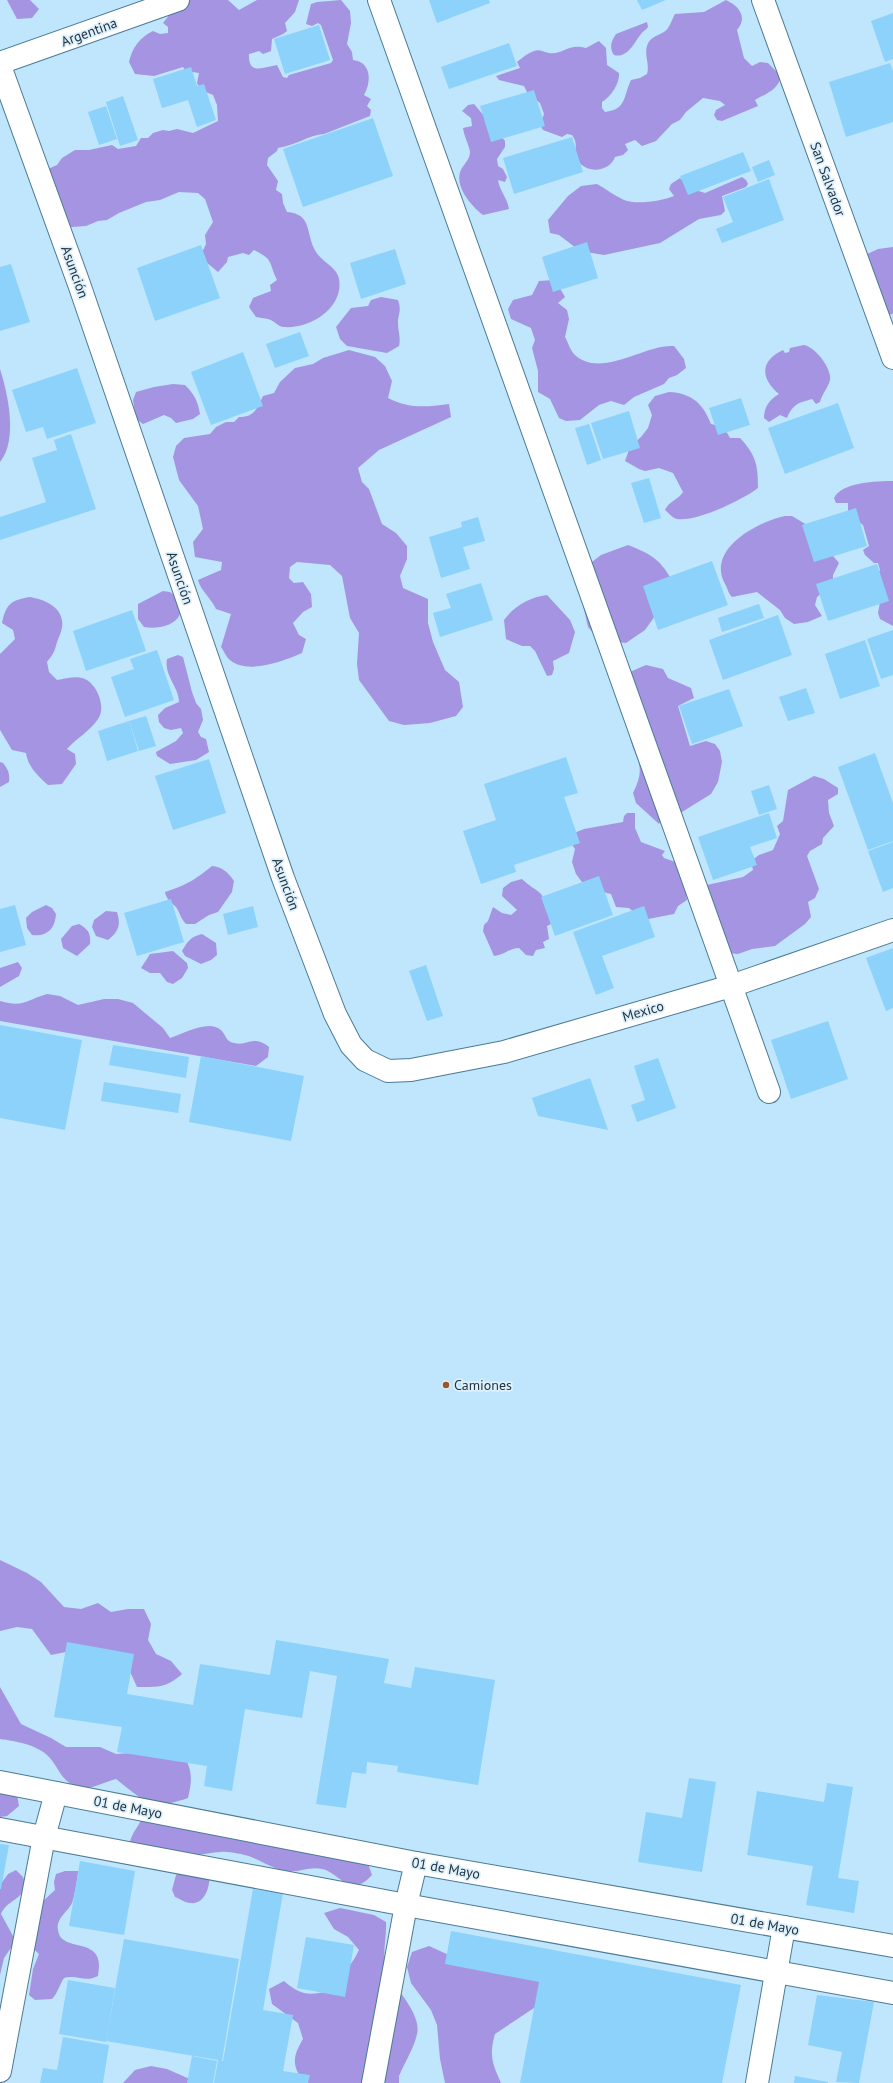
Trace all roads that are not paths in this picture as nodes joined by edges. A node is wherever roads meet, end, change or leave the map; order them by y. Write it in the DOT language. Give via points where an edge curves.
graph roads {
  1 [pos="178,0"];
  2 [pos="379,0"];
  3 [pos="763,0"];
  4 [pos="0,64"];
  5 [pos="893,358"];
  6 [pos="893,930"];
  7 [pos="731,986"];
  8 [pos="388,1071"];
  9 [pos="769,1092"];
  10 [pos="0,1782"];
  11 [pos="56,1793"];
  12 [pos="0,1829"];
  13 [pos="44,1838"];
  14 [pos="416,1863"];
  15 [pos="406,1905"];
  16 [pos="784,1927"];
  17 [pos="893,1946"];
  18 [pos="776,1972"];
  19 [pos="893,1993"];
  20 [pos="0,2071"];
  21 [pos="373,2083"];
  22 [pos="757,2083"];
  1 -- 4 [label="street, Argentina"];
  2 -- 7 [label="street"];
  3 -- 5 [label="street, San Salvador"];
  4 -- 8 [label="street, Asunción" via="79,284 283,878 335,1014 351,1045 365,1060"];
  6 -- 7 [label="street, Mexico"];
  7 -- 8 [label="street, Mexico" via="504,1052 412,1070"];
  7 -- 9 [label="street"];
  10 -- 11 [label="street, 01 de Mayo"];
  11 -- 13 [label="street"];
  11 -- 14 [label="street, 01 de Mayo"];
  12 -- 13 [label="street"];
  13 -- 15 [label="street"];
  13 -- 20 [label="street"];
  14 -- 15 [label="street"];
  14 -- 16 [label="street, 01 de Mayo"];
  15 -- 18 [label="street"];
  15 -- 21 [label="street"];
  16 -- 17 [label="street, 01 de Mayo"];
  16 -- 18 [label="street"];
  18 -- 19 [label="street"];
  18 -- 22 [label="street"];
}
